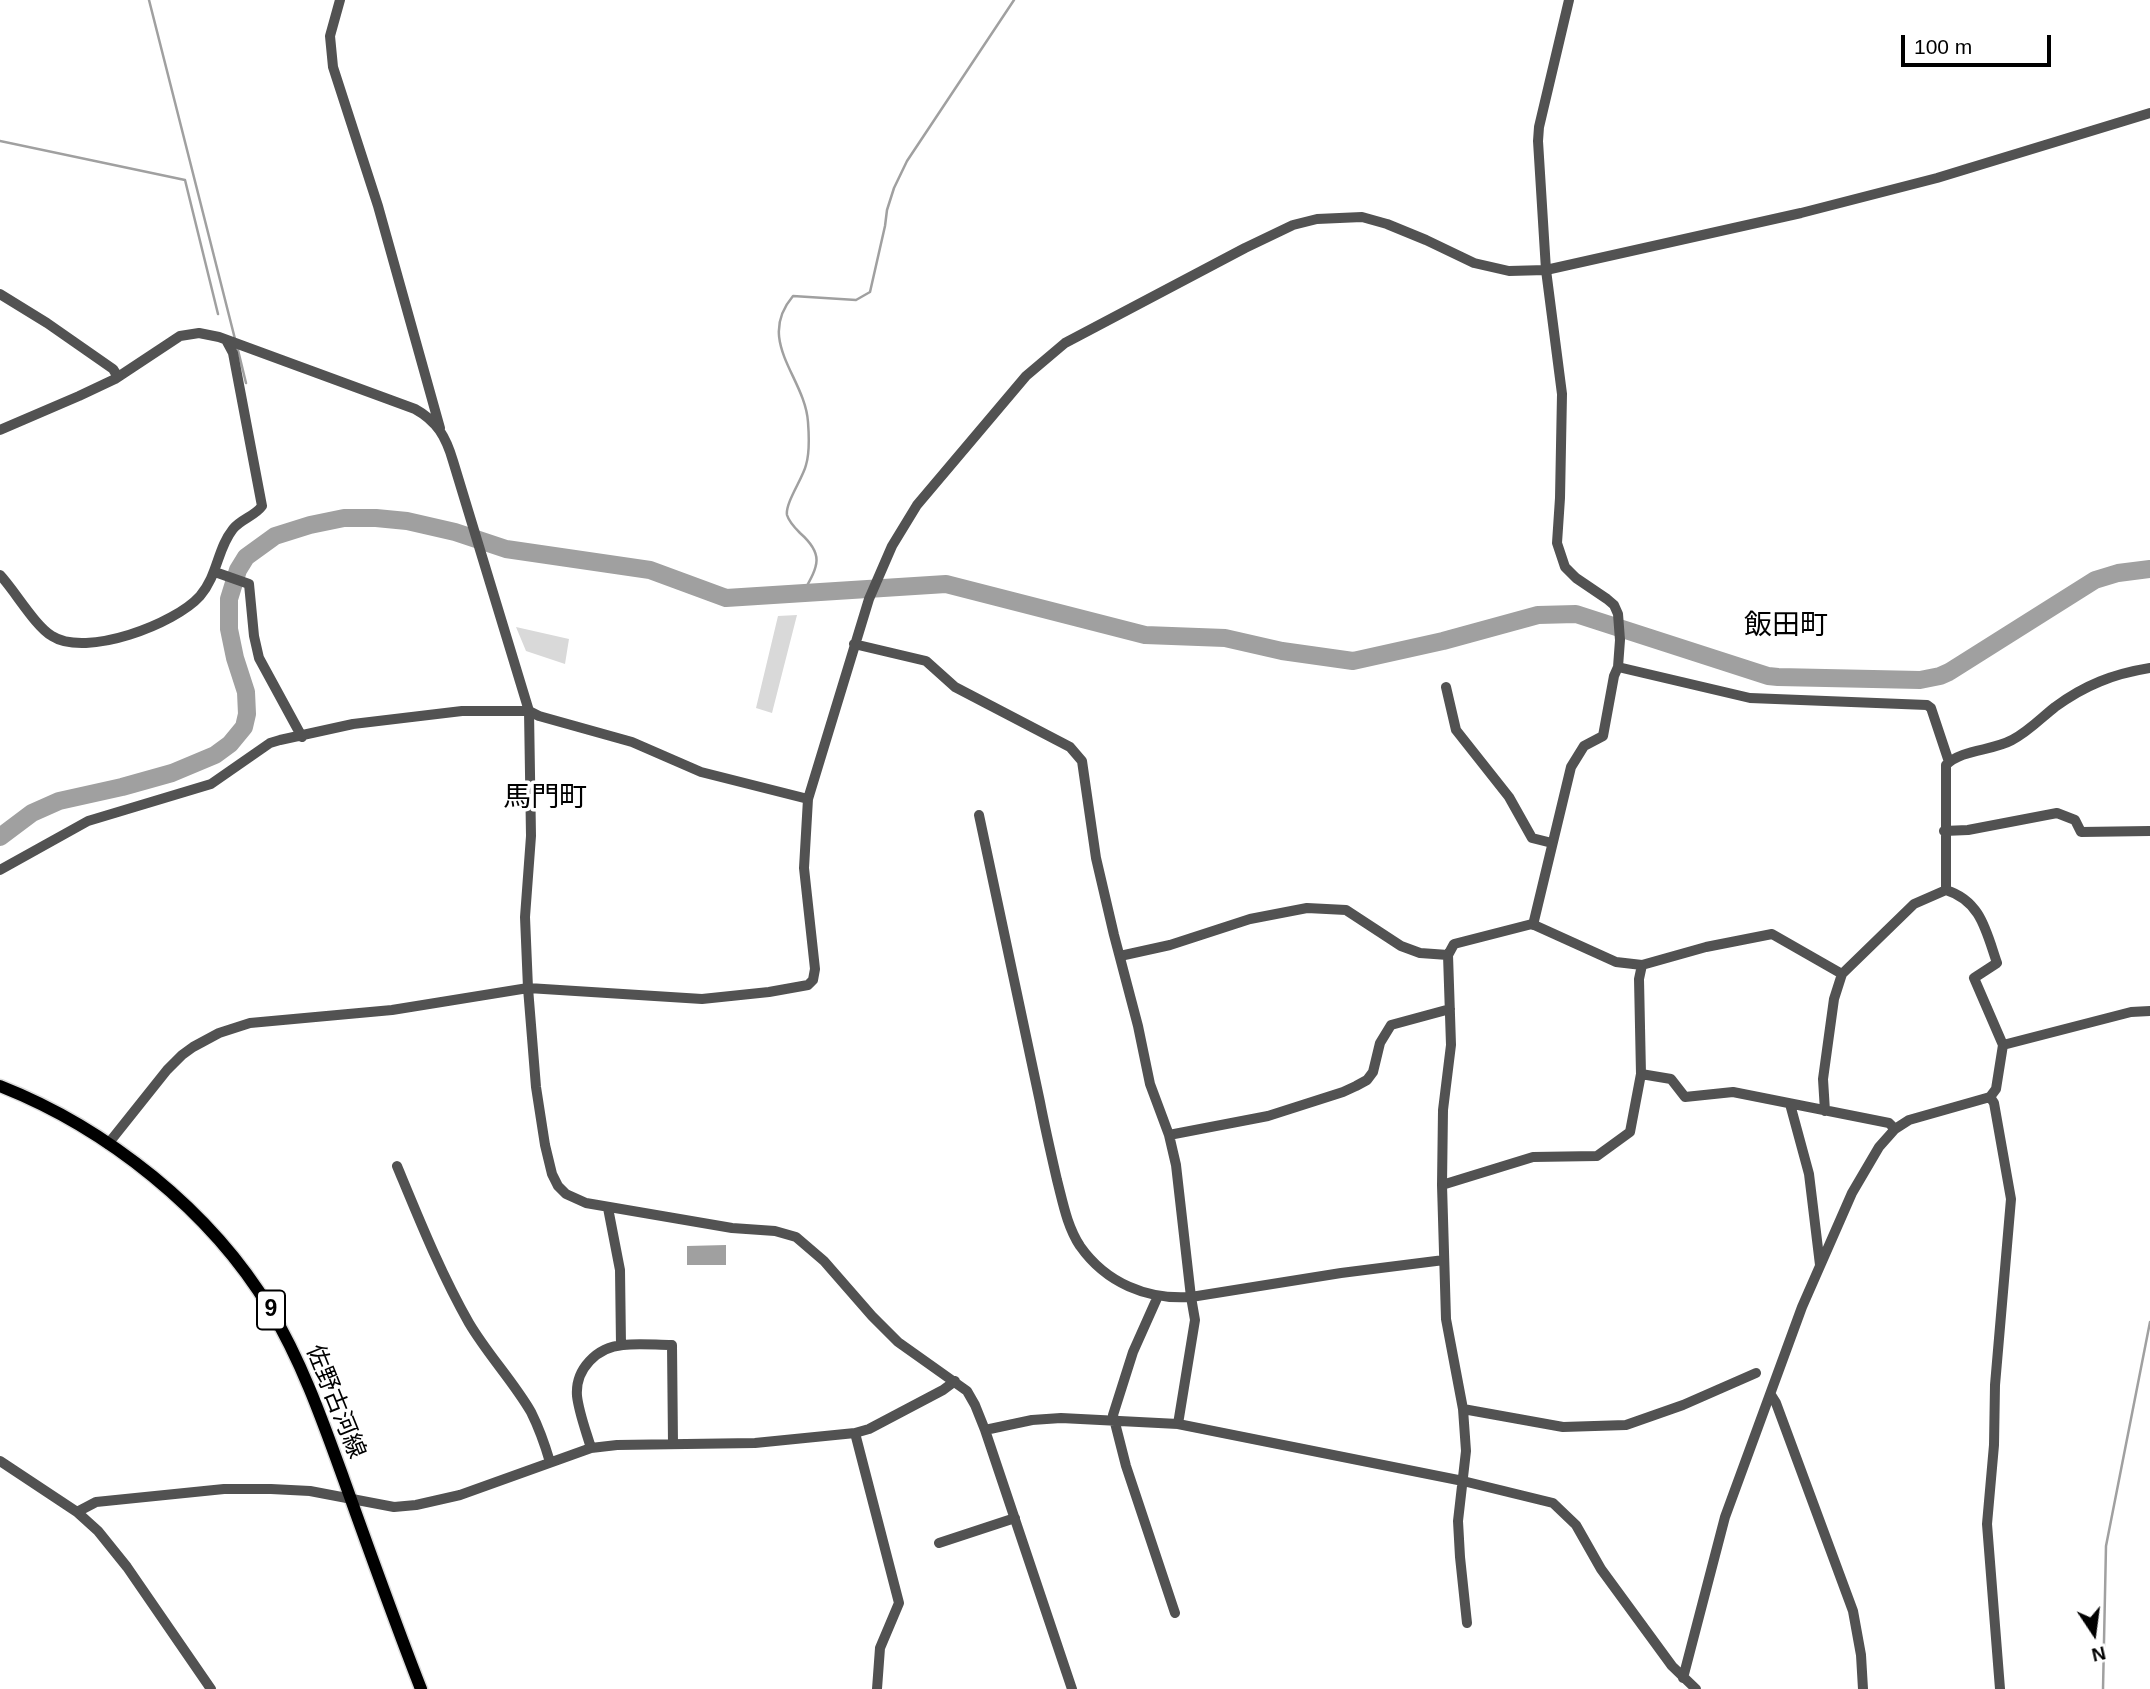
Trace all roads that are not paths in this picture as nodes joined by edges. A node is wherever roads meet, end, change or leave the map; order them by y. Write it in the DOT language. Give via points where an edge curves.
graph roads {
  1 [pos="340,0"];
  2 [pos="1569,0"];
  3 [pos="2150,113"];
  4 [pos="1546,270"];
  5 [pos="0,294"];
  6 [pos="222,338"];
  7 [pos="118,377"];
  8 [pos="440,429"];
  9 [pos="0,430"];
  10 [pos="219,573"];
  11 [pos="0,575"];
  12 [pos="854,644"];
  13 [pos="1618,667"];
  14 [pos="2150,668"];
  15 [pos="1446,687"];
  16 [pos="529,711"];
  17 [pos="302,737"];
  18 [pos="1948,762"];
  19 [pos="808,799"];
  20 [pos="979,815"];
  21 [pos="1944,831"];
  22 [pos="2150,831"];
  23 [pos="1552,843"];
  24 [pos="0,870"];
  25 [pos="1946,890"];
  26 [pos="1533,925"];
  27 [pos="1448,955"];
  28 [pos="1120,956"];
  29 [pos="1642,965"];
  30 [pos="1842,974"];
  31 [pos="528,988"];
  32 [pos="1450,1009"];
  33 [pos="2150,1011"];
  34 [pos="2003,1045"];
  35 [pos="1641,1074"];
  36 [pos="0,1086"];
  37 [pos="1990,1097"];
  38 [pos="1790,1104"];
  39 [pos="1825,1111"];
  40 [pos="1895,1129"];
  41 [pos="1169,1135"];
  42 [pos="108,1144"];
  43 [pos="397,1166"];
  44 [pos="1442,1185"];
  45 [pos="608,1208"];
  46 [pos="1444,1260"];
  47 [pos="1820,1265"];
  48 [pos="1158,1296"];
  49 [pos="1191,1297"];
  50 [pos="621,1345"];
  51 [pos="1756,1373"];
  52 [pos="955,1381"];
  53 [pos="1770,1395"];
  54 [pos="1463,1409"];
  55 [pos="1114,1420"];
  56 [pos="1178,1424"];
  57 [pos="985,1430"];
  58 [pos="855,1433"];
  59 [pos="673,1444"];
  60 [pos="591,1448"];
  61 [pos="0,1461"];
  62 [pos="550,1462"];
  63 [pos="1463,1480"];
  64 [pos="351,1499"];
  65 [pos="77,1512"];
  66 [pos="1015,1518"];
  67 [pos="939,1543"];
  68 [pos="1175,1613"];
  69 [pos="1467,1623"];
  70 [pos="1683,1678"];
  71 [pos="211,1689"];
  72 [pos="421,1689"];
  73 [pos="877,1689"];
  74 [pos="1072,1689"];
  75 [pos="1696,1689"];
  76 [pos="1863,1689"];
  77 [pos="2000,1689"];
  1 -- 8 [label="street" via="330,36 333,67 379,206"];
  2 -- 4 [label="street" via="1539,127"];
  3 -- 4 [label="street" via="1937,177"];
  4 -- 12 [label="street" via="1509,271 1474,263 1363,217 1317,219 1245,248 1065,343 1026,376 917,505 892,546"];
  4 -- 13 [label="street" via="1562,394 1557,543 1565,567 1614,605 1620,640"];
  5 -- 7 [label="street" via="113,369"];
  6 -- 7 [label="street" via="180,335"];
  6 -- 8 [label="street" via="415,409"];
  6 -- 10 [label="street" via="233,353 262,506 233,529 223,547"];
  7 -- 9 [label="street"];
  8 -- 16 [label="street"];
  10 -- 11 [label="street" via="199,597 168,617 133,634 76,644 51,636"];
  10 -- 17 [label="street" via="249,584 259,657"];
  12 -- 19 [label="street"];
  12 -- 28 [label="street" via="926,662 955,687 1070,747 1082,761 1096,858"];
  13 -- 18 [label="street" via="1750,698 1927,705"];
  13 -- 23 [label="street" via="1603,736 1584,746 1571,766"];
  14 -- 18 [label="street" via="2103,679 2057,705 2011,741"];
  15 -- 23 [label="street" via="1456,730 1509,797 1532,838"];
  16 -- 17 [label="street" via="462,711 353,724"];
  16 -- 19 [label="street" via="632,742 701,772"];
  16 -- 31 [label="street"];
  17 -- 24 [label="street" via="270,743 211,784 77,826"];
  18 -- 21 [label="street"];
  19 -- 31 [label="street" via="804,868 815,970 808,985 702,999"];
  20 -- 48 [label="street" via="1066,1217 1080,1245 1099,1267 1129,1286"];
  21 -- 22 [label="street" via="2057,813 2075,821 2081,832"];
  21 -- 25 [label="street"];
  23 -- 26 [label="street"];
  25 -- 30 [label="street" via="1914,904"];
  25 -- 34 [label="street" via="1977,909 1991,946 1997,963 1974,978"];
  26 -- 27 [label="street" via="1454,944"];
  26 -- 29 [label="street" via="1616,962"];
  27 -- 28 [label="street" via="1401,946 1346,910 1307,908 1250,919"];
  27 -- 32 [label="street"];
  28 -- 41 [label="street" via="1150,1084"];
  29 -- 30 [label="street" via="1772,933"];
  29 -- 35 [label="street"];
  30 -- 39 [label="street" via="1833,999 1823,1079"];
  31 -- 42 [label="street" via="392,1010 260,1021 229,1028 182,1055"];
  31 -- 45 [label="street" via="536,1087 552,1174 566,1194"];
  32 -- 41 [label="street" via="1391,1025 1380,1043 1373,1072 1343,1092 1268,1116"];
  32 -- 44 [label="street"];
  33 -- 34 [label="street"];
  34 -- 37 [label="street" via="1996,1089"];
  35 -- 38 [label="street" via="1671,1079 1685,1097 1733,1092"];
  35 -- 44 [label="street" via="1630,1132 1597,1156 1533,1157"];
  36 -- 42 [label="main road, 佐野古河線 / 9"];
  37 -- 40 [label="street" via="1909,1120"];
  37 -- 77 [label="street" via="2011,1199 1987,1524"];
  38 -- 39 [label="street"];
  38 -- 47 [label="street" via="1809,1174"];
  39 -- 40 [label="street" via="1889,1123"];
  40 -- 47 [label="street" via="1852,1193"];
  41 -- 49 [label="street"];
  42 -- 64 [label="main road, 佐野古河線 / 9" via="185,1205 257,1288 297,1360"];
  43 -- 62 [label="street" via="460,1306 530,1411"];
  44 -- 46 [label="street"];
  45 -- 50 [label="street" via="620,1270"];
  45 -- 52 [label="street" via="796,1237 898,1342"];
  46 -- 49 [label="street"];
  46 -- 54 [label="street" via="1446,1319"];
  47 -- 53 [label="street"];
  48 -- 49 [label="street"];
  48 -- 55 [label="street" via="1121,1387"];
  49 -- 56 [label="street" via="1194,1335"];
  50 -- 59 [label="street" via="672,1345"];
  50 -- 60 [label="street" via="588,1361 580,1373 577,1394"];
  51 -- 54 [label="street" via="1626,1424 1563,1427"];
  52 -- 57 [label="street" via="967,1391"];
  52 -- 58 [label="street"];
  53 -- 70 [label="street" via="1726,1517"];
  53 -- 76 [label="street" via="1853,1611"];
  54 -- 63 [label="street"];
  55 -- 56 [label="street"];
  55 -- 57 [label="street" via="1032,1420"];
  55 -- 68 [label="street"];
  56 -- 63 [label="street"];
  57 -- 66 [label="street"];
  58 -- 59 [label="street" via="755,1443"];
  58 -- 73 [label="street" via="900,1603 880,1648"];
  59 -- 60 [label="street"];
  60 -- 62 [label="street"];
  61 -- 65 [label="street"];
  62 -- 64 [label="street" via="460,1495 416,1505 394,1507"];
  63 -- 69 [label="street" via="1458,1521"];
  63 -- 70 [label="street" via="1553,1503 1565,1512 1601,1569"];
  64 -- 65 [label="street" via="310,1492 223,1489 96,1502"];
  64 -- 72 [label="main road, 佐野古河線 / 9"];
  65 -- 71 [label="street" via="127,1567"];
  66 -- 67 [label="street"];
  66 -- 74 [label="street"];
  70 -- 75 [label="street"];
}
